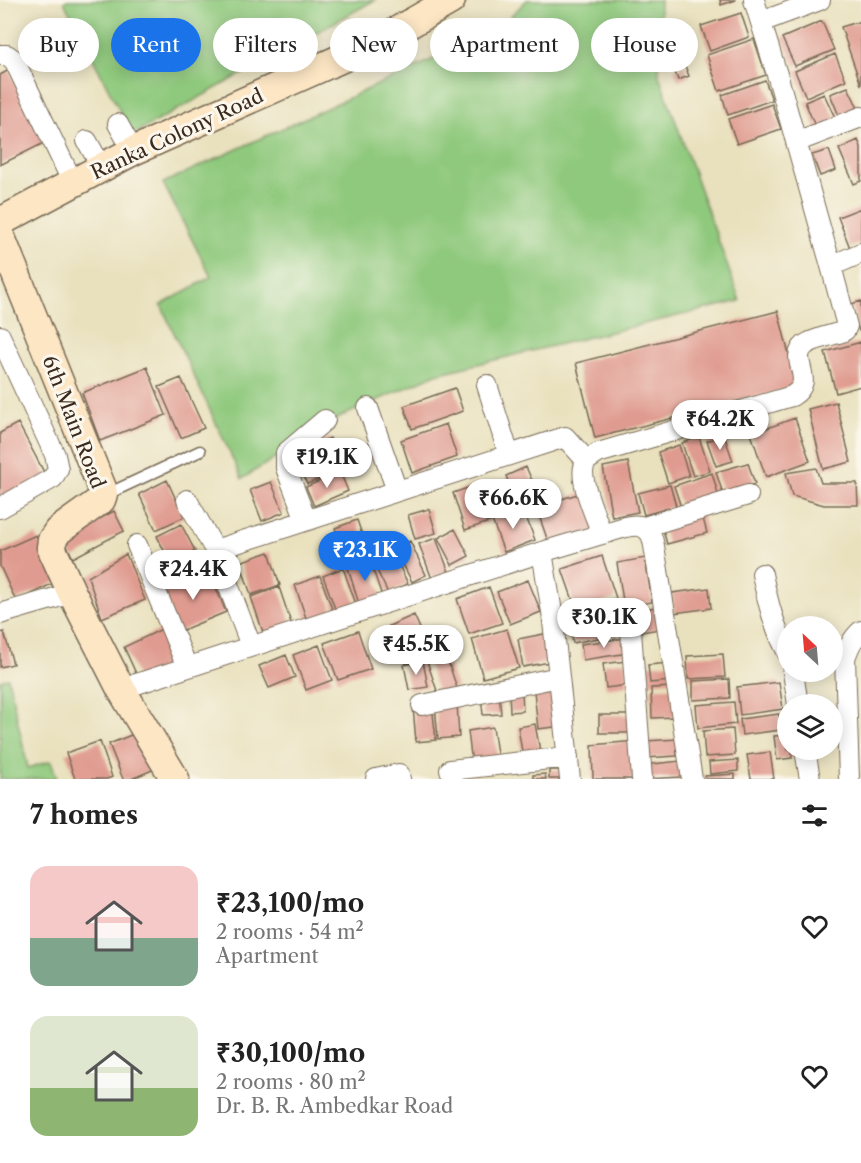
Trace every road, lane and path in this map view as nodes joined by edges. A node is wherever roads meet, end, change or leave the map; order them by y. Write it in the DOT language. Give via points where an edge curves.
graph roads {
  1 [pos="451,0"];
  2 [pos="754,0"];
  3 [pos="820,0"];
  4 [pos="761,22"];
  5 [pos="0,55"];
  6 [pos="861,117"];
  7 [pos="118,124"];
  8 [pos="87,141"];
  9 [pos="796,142"];
  10 [pos="133,151"];
  11 [pos="102,168"];
  12 [pos="73,183"];
  13 [pos="0,222"];
  14 [pos="0,235"];
  15 [pos="861,254"];
  16 [pos="831,266"];
  17 [pos="0,336"];
  18 [pos="488,385"];
  19 [pos="368,408"];
  20 [pos="325,420"];
  21 [pos="84,442"];
  22 [pos="200,451"];
  23 [pos="55,455"];
  24 [pos="509,455"];
  25 [pos="587,461"];
  26 [pos="397,491"];
  27 [pos="103,494"];
  28 [pos="748,495"];
  29 [pos="187,500"];
  30 [pos="0,508"];
  31 [pos="306,520"];
  32 [pos="644,527"];
  33 [pos="602,534"];
  34 [pos="137,545"];
  35 [pos="214,550"];
  36 [pos="542,552"];
  37 [pos="762,574"];
  38 [pos="72,593"];
  39 [pos="624,610"];
  40 [pos="0,614"];
  41 [pos="777,631"];
  42 [pos="861,631"];
  43 [pos="251,646"];
  44 [pos="187,667"];
  45 [pos="559,677"];
  46 [pos="121,688"];
  47 [pos="422,705"];
  48 [pos="568,757"];
  49 [pos="807,760"];
  50 [pos="450,770"];
  51 [pos="175,779"];
  52 [pos="376,779"];
  53 [pos="400,779"];
  54 [pos="570,779"];
  55 [pos="642,779"];
  56 [pos="692,779"];
  57 [pos="810,779"];
  58 [pos="849,779"];
  1 -- 10 [label="street, Ranka Colony Road" via="376,43"];
  2 -- 4 [label="street"];
  3 -- 4 [label="street"];
  4 -- 9 [label="street"];
  5 -- 12 [label="street" via="14,60"];
  6 -- 9 [label="street"];
  7 -- 10 [label="street"];
  8 -- 11 [label="street"];
  9 -- 16 [label="street"];
  10 -- 11 [label="street, Ranka Colony Road"];
  11 -- 12 [label="street, Ranka Colony Road"];
  12 -- 13 [label="street, Ranka Colony Road"];
  14 -- 21 [label="street, 6th Main Road"];
  15 -- 16 [label="street"];
  16 -- 25 [label="street" via="847,326 800,351 803,383 799,391 784,399 598,453"];
  17 -- 23 [label="street"];
  18 -- 24 [label="street"];
  19 -- 26 [label="street"];
  20 -- 31 [label="street" via="286,453 286,468"];
  21 -- 23 [label="street"];
  21 -- 27 [label="street, 6th Main Road"];
  22 -- 27 [label="lane"];
  23 -- 30 [label="street" via="58,469 54,478"];
  24 -- 25 [label="street" via="565,437"];
  24 -- 26 [label="street"];
  25 -- 33 [label="street" via="584,481"];
  26 -- 31 [label="street"];
  27 -- 38 [label="street, 6th Main Road" via="101,500 58,531 52,540 51,547"];
  28 -- 32 [label="street"];
  29 -- 35 [label="street"];
  31 -- 35 [label="street"];
  32 -- 33 [label="street" via="635,525"];
  32 -- 56 [label="street" via="654,546"];
  33 -- 36 [label="street"];
  34 -- 44 [label="street"];
  35 -- 43 [label="street"];
  36 -- 43 [label="street"];
  36 -- 45 [label="street"];
  37 -- 41 [label="street"];
  38 -- 40 [label="street"];
  38 -- 46 [label="street, 6th Main Road"];
  39 -- 55 [label="street" via="631,631"];
  42 -- 58 [label="street" via="845,658"];
  43 -- 44 [label="street"];
  44 -- 46 [label="street"];
  45 -- 47 [label="street"];
  45 -- 48 [label="street"];
  46 -- 51 [label="street, 6th Main Road"];
  48 -- 50 [label="street"];
  48 -- 54 [label="street"];
  49 -- 57 [label="street"];
  52 -- 53 [label="street" via="399,774"];
}
